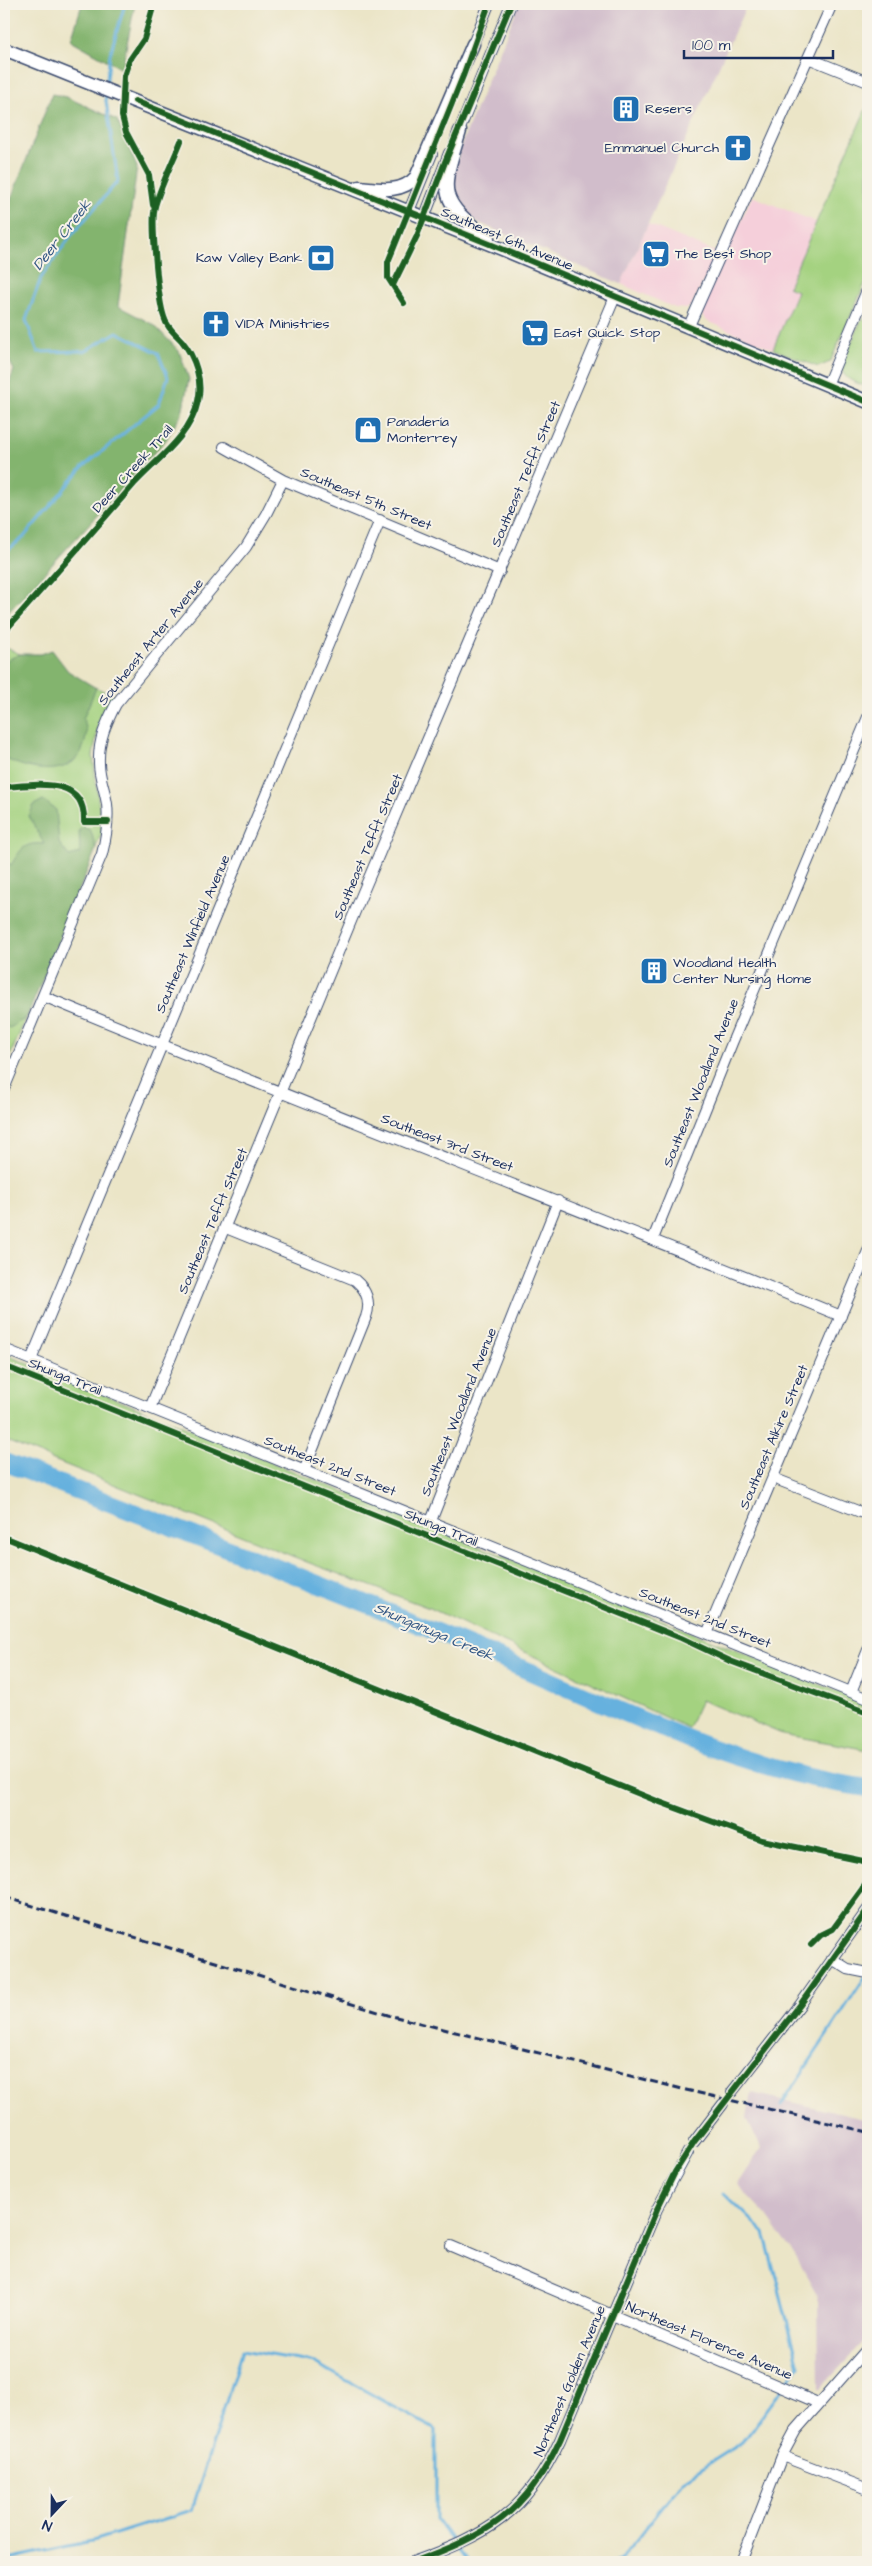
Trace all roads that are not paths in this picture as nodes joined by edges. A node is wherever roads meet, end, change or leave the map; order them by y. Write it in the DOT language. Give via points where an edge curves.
graph roads {
  1 [pos="489,4"];
  2 [pos="511,4"];
  3 [pos="832,4"];
  4 [pos="473,44"];
  5 [pos="4,48"];
  6 [pos="808,58"];
  7 [pos="868,82"];
  8 [pos="460,130"];
  9 [pos="349,186"];
  10 [pos="409,211"];
  11 [pos="424,218"];
  12 [pos="502,249"];
  13 [pos="868,288"];
  14 [pos="615,297"];
  15 [pos="688,328"];
  16 [pos="827,385"];
  17 [pos="868,402"];
  18 [pos="224,447"];
  19 [pos="283,480"];
  20 [pos="380,520"];
  21 [pos="500,571"];
  22 [pos="868,717"];
  23 [pos="43,996"];
  24 [pos="162,1045"];
  25 [pos="6,1075"];
  26 [pos="4,1089"];
  27 [pos="280,1094"];
  28 [pos="558,1201"];
  29 [pos="226,1228"];
  30 [pos="653,1239"];
  31 [pos="868,1251"];
  32 [pos="840,1316"];
  33 [pos="4,1349"];
  34 [pos="31,1360"];
  35 [pos="150,1408"];
  36 [pos="304,1471"];
  37 [pos="773,1478"];
  38 [pos="868,1515"];
  39 [pos="431,1521"];
  40 [pos="707,1634"];
  41 [pos="868,1650"];
  42 [pos="851,1692"];
  43 [pos="868,1699"];
  44 [pos="868,1909"];
  45 [pos="832,1959"];
  46 [pos="868,1972"];
  47 [pos="732,2092"];
  48 [pos="723,2104"];
  49 [pos="694,2142"];
  50 [pos="688,2152"];
  51 [pos="451,2246"];
  52 [pos="612,2315"];
  53 [pos="868,2348"];
  54 [pos="818,2403"];
  55 [pos="782,2456"];
  56 [pos="868,2489"];
  57 [pos="413,2562"];
  58 [pos="741,2562"];
  1 -- 4 [label="street"];
  2 -- 8 [label="street"];
  3 -- 6 [label="street"];
  4 -- 9 [label="main road" via="416,177 393,190"];
  4 -- 10 [label="street"];
  5 -- 9 [label="main road, Southeast 6th Avenue"];
  6 -- 7 [label="street"];
  6 -- 15 [label="street"];
  8 -- 11 [label="street"];
  8 -- 12 [label="main road" via="446,181 449,199 458,215"];
  9 -- 10 [label="main road, Southeast 6th Avenue"];
  10 -- 11 [label="main road, Southeast 6th Avenue"];
  11 -- 12 [label="main road, Southeast 6th Avenue"];
  12 -- 14 [label="main road, Southeast 6th Avenue"];
  13 -- 16 [label="street"];
  14 -- 15 [label="main road, Southeast 6th Avenue"];
  14 -- 21 [label="street, Southeast Tefft Street"];
  15 -- 16 [label="main road, Southeast 6th Avenue"];
  16 -- 17 [label="main road, Southeast 6th Avenue"];
  18 -- 19 [label="street, Southeast 5th Street"];
  19 -- 20 [label="street, Southeast 5th Street"];
  19 -- 23 [label="street, Southeast Arter Avenue" via="246,547 116,704 108,718 99,754 107,805 106,838"];
  20 -- 21 [label="street, Southeast 5th Street"];
  20 -- 24 [label="street, Southeast Winfield Avenue"];
  21 -- 27 [label="street, Southeast Tefft Street"];
  22 -- 30 [label="street, Southeast Woodland Avenue"];
  23 -- 24 [label="street, Southeast 3rd Street"];
  23 -- 25 [label="street, Southeast Arter Avenue"];
  24 -- 27 [label="street, Southeast 3rd Street"];
  24 -- 34 [label="street, Southeast Winfield Avenue"];
  25 -- 26 [label="street, Southeast Arter Avenue"];
  27 -- 28 [label="street, Southeast 3rd Street"];
  27 -- 29 [label="street, Southeast Tefft Street"];
  28 -- 30 [label="street, Southeast 3rd Street"];
  28 -- 39 [label="street, Southeast Woodland Avenue"];
  29 -- 35 [label="street, Southeast Tefft Street"];
  29 -- 36 [label="street" via="355,1280 367,1297 366,1317"];
  30 -- 32 [label="street, Southeast 3rd Street"];
  31 -- 32 [label="street, Southeast Alkire Street"];
  32 -- 37 [label="street, Southeast Alkire Street"];
  33 -- 34 [label="street, Southeast 2nd Street"];
  34 -- 35 [label="street, Southeast 2nd Street"];
  35 -- 36 [label="street, Southeast 2nd Street"];
  36 -- 39 [label="street, Southeast 2nd Street"];
  37 -- 38 [label="street"];
  37 -- 40 [label="street, Southeast Alkire Street"];
  39 -- 40 [label="street, Southeast 2nd Street"];
  40 -- 42 [label="street, Southeast 2nd Street"];
  41 -- 42 [label="street"];
  42 -- 43 [label="street, Southeast 2nd Street"];
  44 -- 45 [label="street"];
  45 -- 46 [label="street" via="848,1969"];
  45 -- 47 [label="street"];
  48 -- 49 [label="street"];
  50 -- 52 [label="street, Northeast Golden Avenue" via="657,2210"];
  51 -- 52 [label="street, Northeast Florence Avenue"];
  52 -- 54 [label="street, Northeast Florence Avenue"];
  52 -- 57 [label="street, Northeast Golden Avenue" via="542,2476 511,2512 472,2539"];
  53 -- 54 [label="street"];
  54 -- 55 [label="street" via="796,2430"];
  55 -- 56 [label="street"];
  55 -- 58 [label="street"];
}
